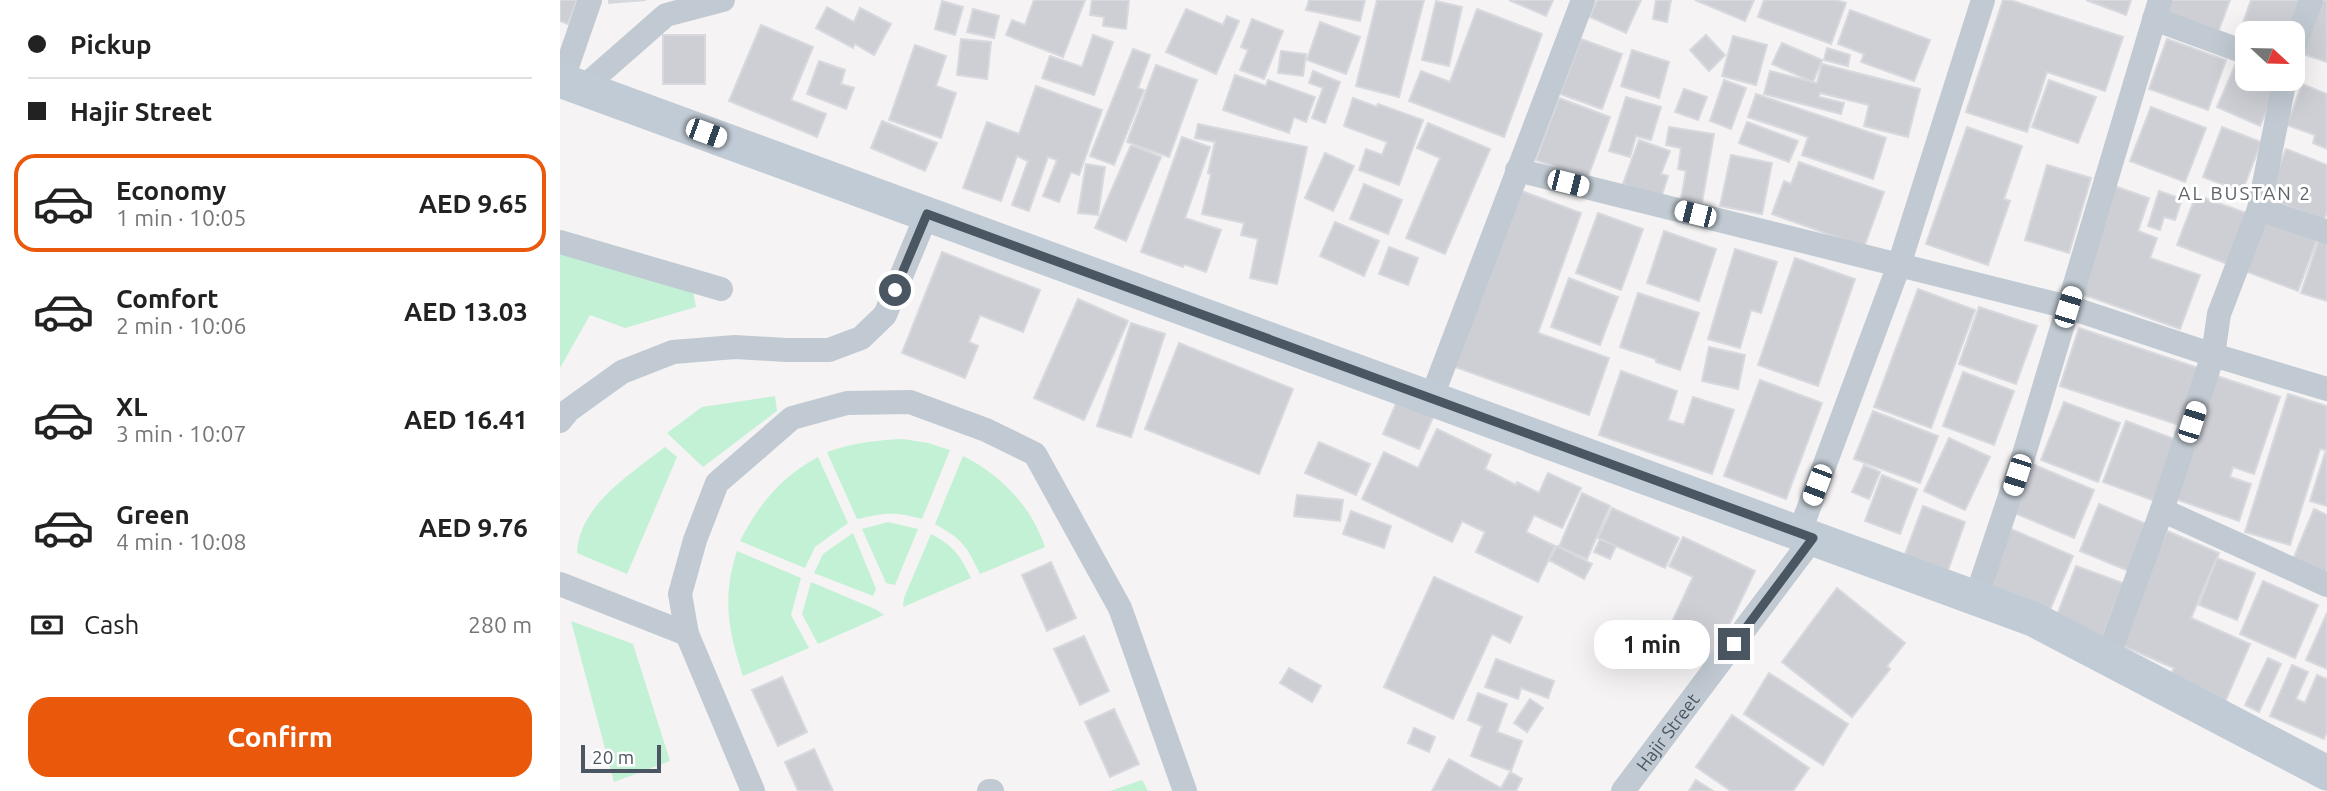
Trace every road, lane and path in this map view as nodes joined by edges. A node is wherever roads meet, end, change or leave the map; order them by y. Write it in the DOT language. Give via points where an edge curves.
graph roads {
  1 [pos="590,0"];
  2 [pos="723,0"];
  3 [pos="1583,0"];
  4 [pos="1983,0"];
  5 [pos="2311,0"];
  6 [pos="2157,9"];
  7 [pos="2303,21"];
  8 [pos="2235,47"];
  9 [pos="569,83"];
  10 [pos="2283,91"];
  11 [pos="1517,170"];
  12 [pos="2259,209"];
  13 [pos="927,214"];
  14 [pos="2327,232"];
  15 [pos="560,242"];
  16 [pos="1899,265"];
  17 [pos="721,289"];
  18 [pos="2068,307"];
  19 [pos="2213,355"];
  20 [pos="2327,389"];
  21 [pos="1431,399"];
  22 [pos="560,421"];
  23 [pos="2162,510"];
  24 [pos="1806,536"];
  25 [pos="560,584"];
  26 [pos="2327,584"];
  27 [pos="1976,598"];
  28 [pos="687,634"];
  29 [pos="2107,659"];
  30 [pos="2327,773"];
  31 [pos="753,791"];
  32 [pos="1185,791"];
  33 [pos="1623,791"];
  1 -- 9 [label="street"];
  2 -- 9 [label="street" via="666,15"];
  3 -- 11 [label="street"];
  4 -- 16 [label="street, Hajir Street"];
  5 -- 7 [label="street"];
  6 -- 8 [label="street"];
  6 -- 18 [label="street"];
  9 -- 13 [label="street"];
  10 -- 12 [label="street"];
  11 -- 16 [label="street"];
  11 -- 21 [label="street"];
  12 -- 14 [label="street"];
  12 -- 19 [label="street" via="2219,314"];
  13 -- 21 [label="street"];
  13 -- 22 [label="street" via="884,315 861,338 829,350 735,347 673,352 622,372"];
  15 -- 17 [label="street"];
  16 -- 18 [label="street"];
  16 -- 24 [label="street, Hajir Street"];
  18 -- 19 [label="street"];
  18 -- 27 [label="street"];
  19 -- 20 [label="street"];
  19 -- 23 [label="street"];
  21 -- 24 [label="street"];
  23 -- 26 [label="street"];
  23 -- 29 [label="street"];
  24 -- 27 [label="street"];
  24 -- 33 [label="street, Hajir Street"];
  25 -- 28 [label="street"];
  27 -- 29 [label="street" via="2033,619"];
  28 -- 31 [label="street"];
  28 -- 32 [label="street" via="680,594 717,483 792,418 847,403 910,402 1035,454 1120,608"];
  29 -- 30 [label="street"];
}
